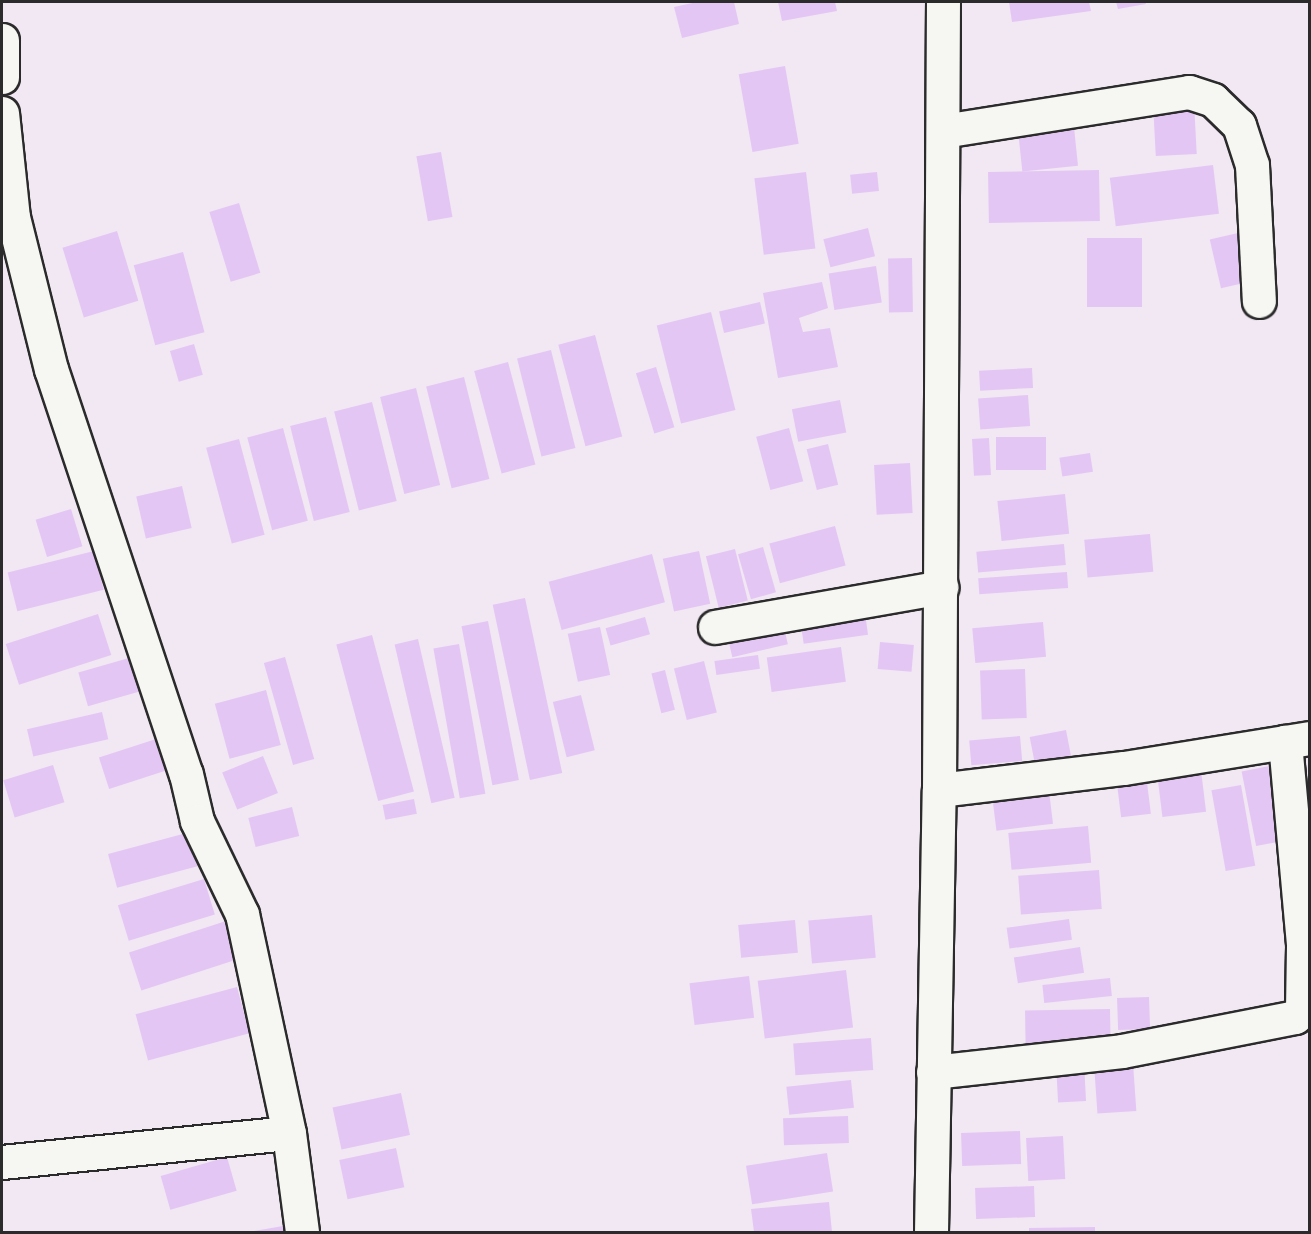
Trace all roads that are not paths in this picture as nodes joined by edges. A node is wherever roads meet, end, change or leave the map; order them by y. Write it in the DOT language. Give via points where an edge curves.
graph roads {
  1 [pos="944,2"];
  2 [pos="2,39"];
  3 [pos="2,77"];
  4 [pos="2,112"];
  5 [pos="943,131"];
  6 [pos="1259,301"];
  7 [pos="941,587"];
  8 [pos="715,627"];
  9 [pos="1297,740"];
  10 [pos="939,790"];
  11 [pos="933,1072"];
  12 [pos="289,1133"];
  13 [pos="2,1162"];
  14 [pos="302,1233"];
  15 [pos="931,1233"];
  1 -- 5 [label="street"];
  2 -- 3 [label="street"];
  4 -- 12 [label="street" via="13,217 51,369 180,753 197,820 242,914"];
  5 -- 6 [label="street" via="1189,92 1213,100 1239,125 1252,165"];
  5 -- 7 [label="street"];
  7 -- 8 [label="street"];
  7 -- 10 [label="street"];
  9 -- 10 [label="street" via="1124,768"];
  9 -- 11 [label="street" via="1304,944 1302,1010 1295,1017 1122,1052"];
  10 -- 11 [label="street"];
  11 -- 15 [label="street"];
  12 -- 13 [label="street"];
  12 -- 14 [label="street"];
}
